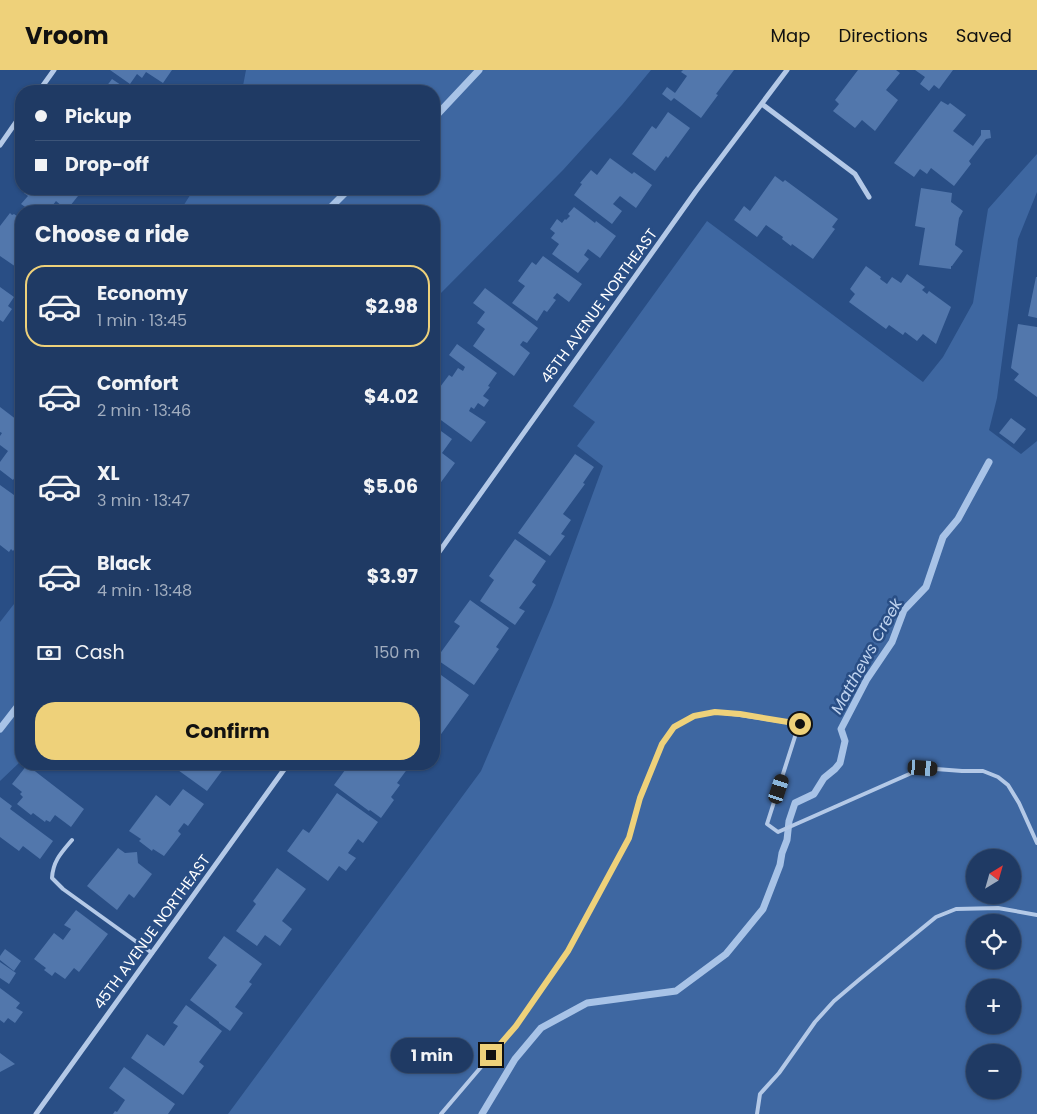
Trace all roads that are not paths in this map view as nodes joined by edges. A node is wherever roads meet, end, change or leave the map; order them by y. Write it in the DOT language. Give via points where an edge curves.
graph roads {
  1 [pos="54,70"];
  2 [pos="787,70"];
  3 [pos="43,85"];
  4 [pos="762,104"];
  5 [pos="15,124"];
  6 [pos="0,145"];
  7 [pos="868,197"];
  8 [pos="440,551"];
  9 [pos="284,770"];
  10 [pos="72,840"];
  11 [pos="1037,843"];
  12 [pos="1037,915"];
  13 [pos="152,953"];
  14 [pos="36,1114"];
  15 [pos="441,1114"];
  16 [pos="757,1114"];
  1 -- 3 [label="street"];
  2 -- 4 [label="street, 45TH AVENUE NORTHEAST"];
  4 -- 7 [label="street" via="855,174"];
  4 -- 8 [label="street, 45TH AVENUE NORTHEAST" via="696,191"];
  5 -- 6 [label="street"];
  9 -- 13 [label="street, 45TH AVENUE NORTHEAST"];
  10 -- 13 [label="lane" via="58,857 52,878"];
  11 -- 15 [label="lane" via="1019,803 1008,785 998,777 983,771 923,768 778,832 767,824 800,724 715,712 694,716 674,727 662,744 640,798 629,838 568,951 516,1026"];
  12 -- 16 [label="lane" via="998,908 956,909 936,917 834,1001 760,1094"];
  13 -- 14 [label="street, 45TH AVENUE NORTHEAST"];
}
